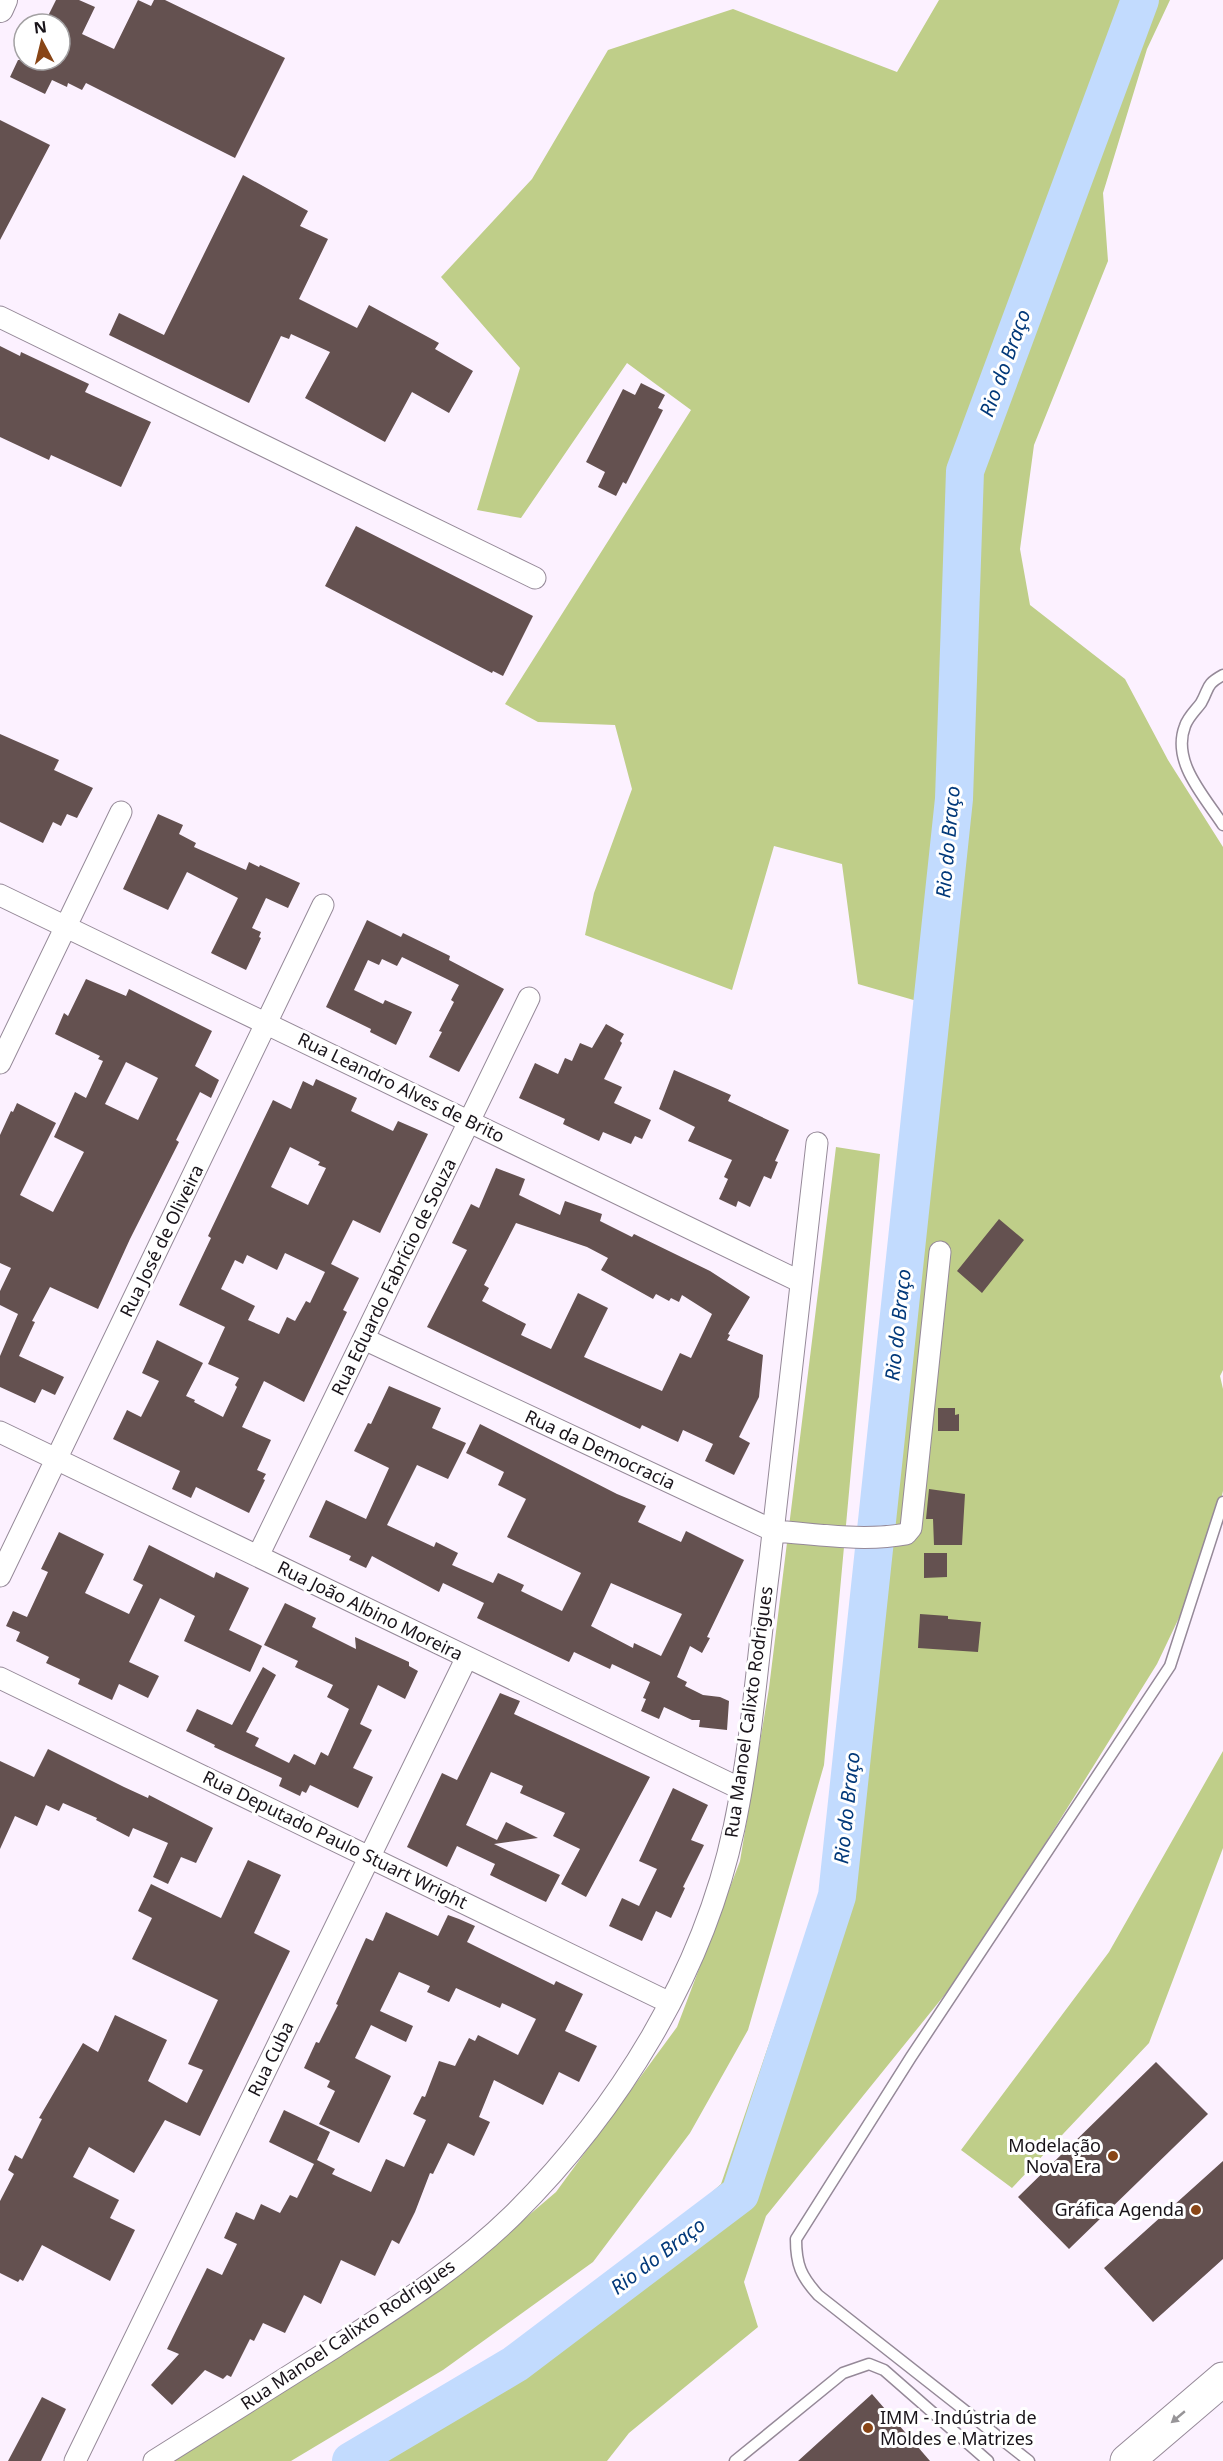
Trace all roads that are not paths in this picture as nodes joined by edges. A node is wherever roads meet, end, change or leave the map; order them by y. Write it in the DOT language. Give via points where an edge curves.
graph roads {
  1 [pos="4,0"];
  2 [pos="0,9"];
  3 [pos="0,317"];
  4 [pos="535,578"];
  5 [pos="1223,675"];
  6 [pos="121,812"];
  7 [pos="1223,825"];
  8 [pos="0,895"];
  9 [pos="323,905"];
  10 [pos="66,927"];
  11 [pos="529,998"];
  12 [pos="266,1023"];
  13 [pos="0,1063"];
  14 [pos="469,1121"];
  15 [pos="817,1143"];
  16 [pos="940,1252"];
  17 [pos="801,1282"];
  18 [pos="364,1339"];
  19 [pos="0,1432"];
  20 [pos="56,1459"];
  21 [pos="1223,1502"];
  22 [pos="774,1531"];
  23 [pos="258,1556"];
  24 [pos="0,1576"];
  25 [pos="467,1657"];
  26 [pos="0,1678"];
  27 [pos="741,1789"];
  28 [pos="370,1857"];
  29 [pos="670,2002"];
  30 [pos="1223,2379"];
  31 [pos="1223,2408"];
  32 [pos="75,2461"];
  33 [pos="154,2461"];
  34 [pos="735,2461"];
  35 [pos="988,2461"];
  36 [pos="1029,2461"];
  37 [pos="1126,2461"];
  38 [pos="1161,2461"];
  1 -- 2 [label="street"];
  3 -- 4 [label="street"];
  5 -- 7 [label="lane" via="1210,682 1202,702 1185,725 1182,744 1185,767"];
  6 -- 10 [label="street"];
  8 -- 10 [label="street, Rua Leandro Alves de Brito"];
  9 -- 12 [label="street, Rua José de Oliveira"];
  10 -- 12 [label="street, Rua Leandro Alves de Brito"];
  10 -- 13 [label="street"];
  11 -- 14 [label="street, Rua Eduardo Fabrício de Souza"];
  12 -- 14 [label="street, Rua Leandro Alves de Brito"];
  12 -- 20 [label="street, Rua José de Oliveira"];
  14 -- 17 [label="street, Rua Leandro Alves de Brito"];
  14 -- 18 [label="street, Rua Eduardo Fabrício de Souza"];
  15 -- 17 [label="street, Rua Manoel Calixto Rodrigues"];
  16 -- 22 [label="street, Rua da Democracia" via="911,1528 906,1534 894,1536"];
  17 -- 22 [label="street, Rua Manoel Calixto Rodrigues"];
  18 -- 22 [label="street, Rua da Democracia"];
  18 -- 23 [label="street, Rua Eduardo Fabrício de Souza"];
  19 -- 20 [label="street, Rua João Albino Moreira"];
  20 -- 23 [label="street, Rua João Albino Moreira"];
  20 -- 24 [label="street, Rua José de Oliveira"];
  21 -- 36 [label="lane" via="1170,1666 796,2239 796,2259 805,2280 818,2295"];
  22 -- 27 [label="street, Rua Manoel Calixto Rodrigues"];
  23 -- 25 [label="street, Rua João Albino Moreira"];
  25 -- 27 [label="street, Rua João Albino Moreira"];
  25 -- 28 [label="street, Rua Cuba"];
  26 -- 28 [label="street, Rua Deputado Paulo Stuart Wright"];
  27 -- 29 [label="street, Rua Manoel Calixto Rodrigues" via="711,1907"];
  28 -- 29 [label="street, Rua Deputado Paulo Stuart Wright"];
  28 -- 32 [label="street, Rua Cuba"];
  29 -- 33 [label="street, Rua Manoel Calixto Rodrigues" via="626,2079 587,2134 503,2224 416,2294"];
  30 -- 37 [label="main road, one-way"];
  31 -- 38 [label="main road"];
  34 -- 35 [label="lane" via="843,2373 868,2364 884,2370"];
}
